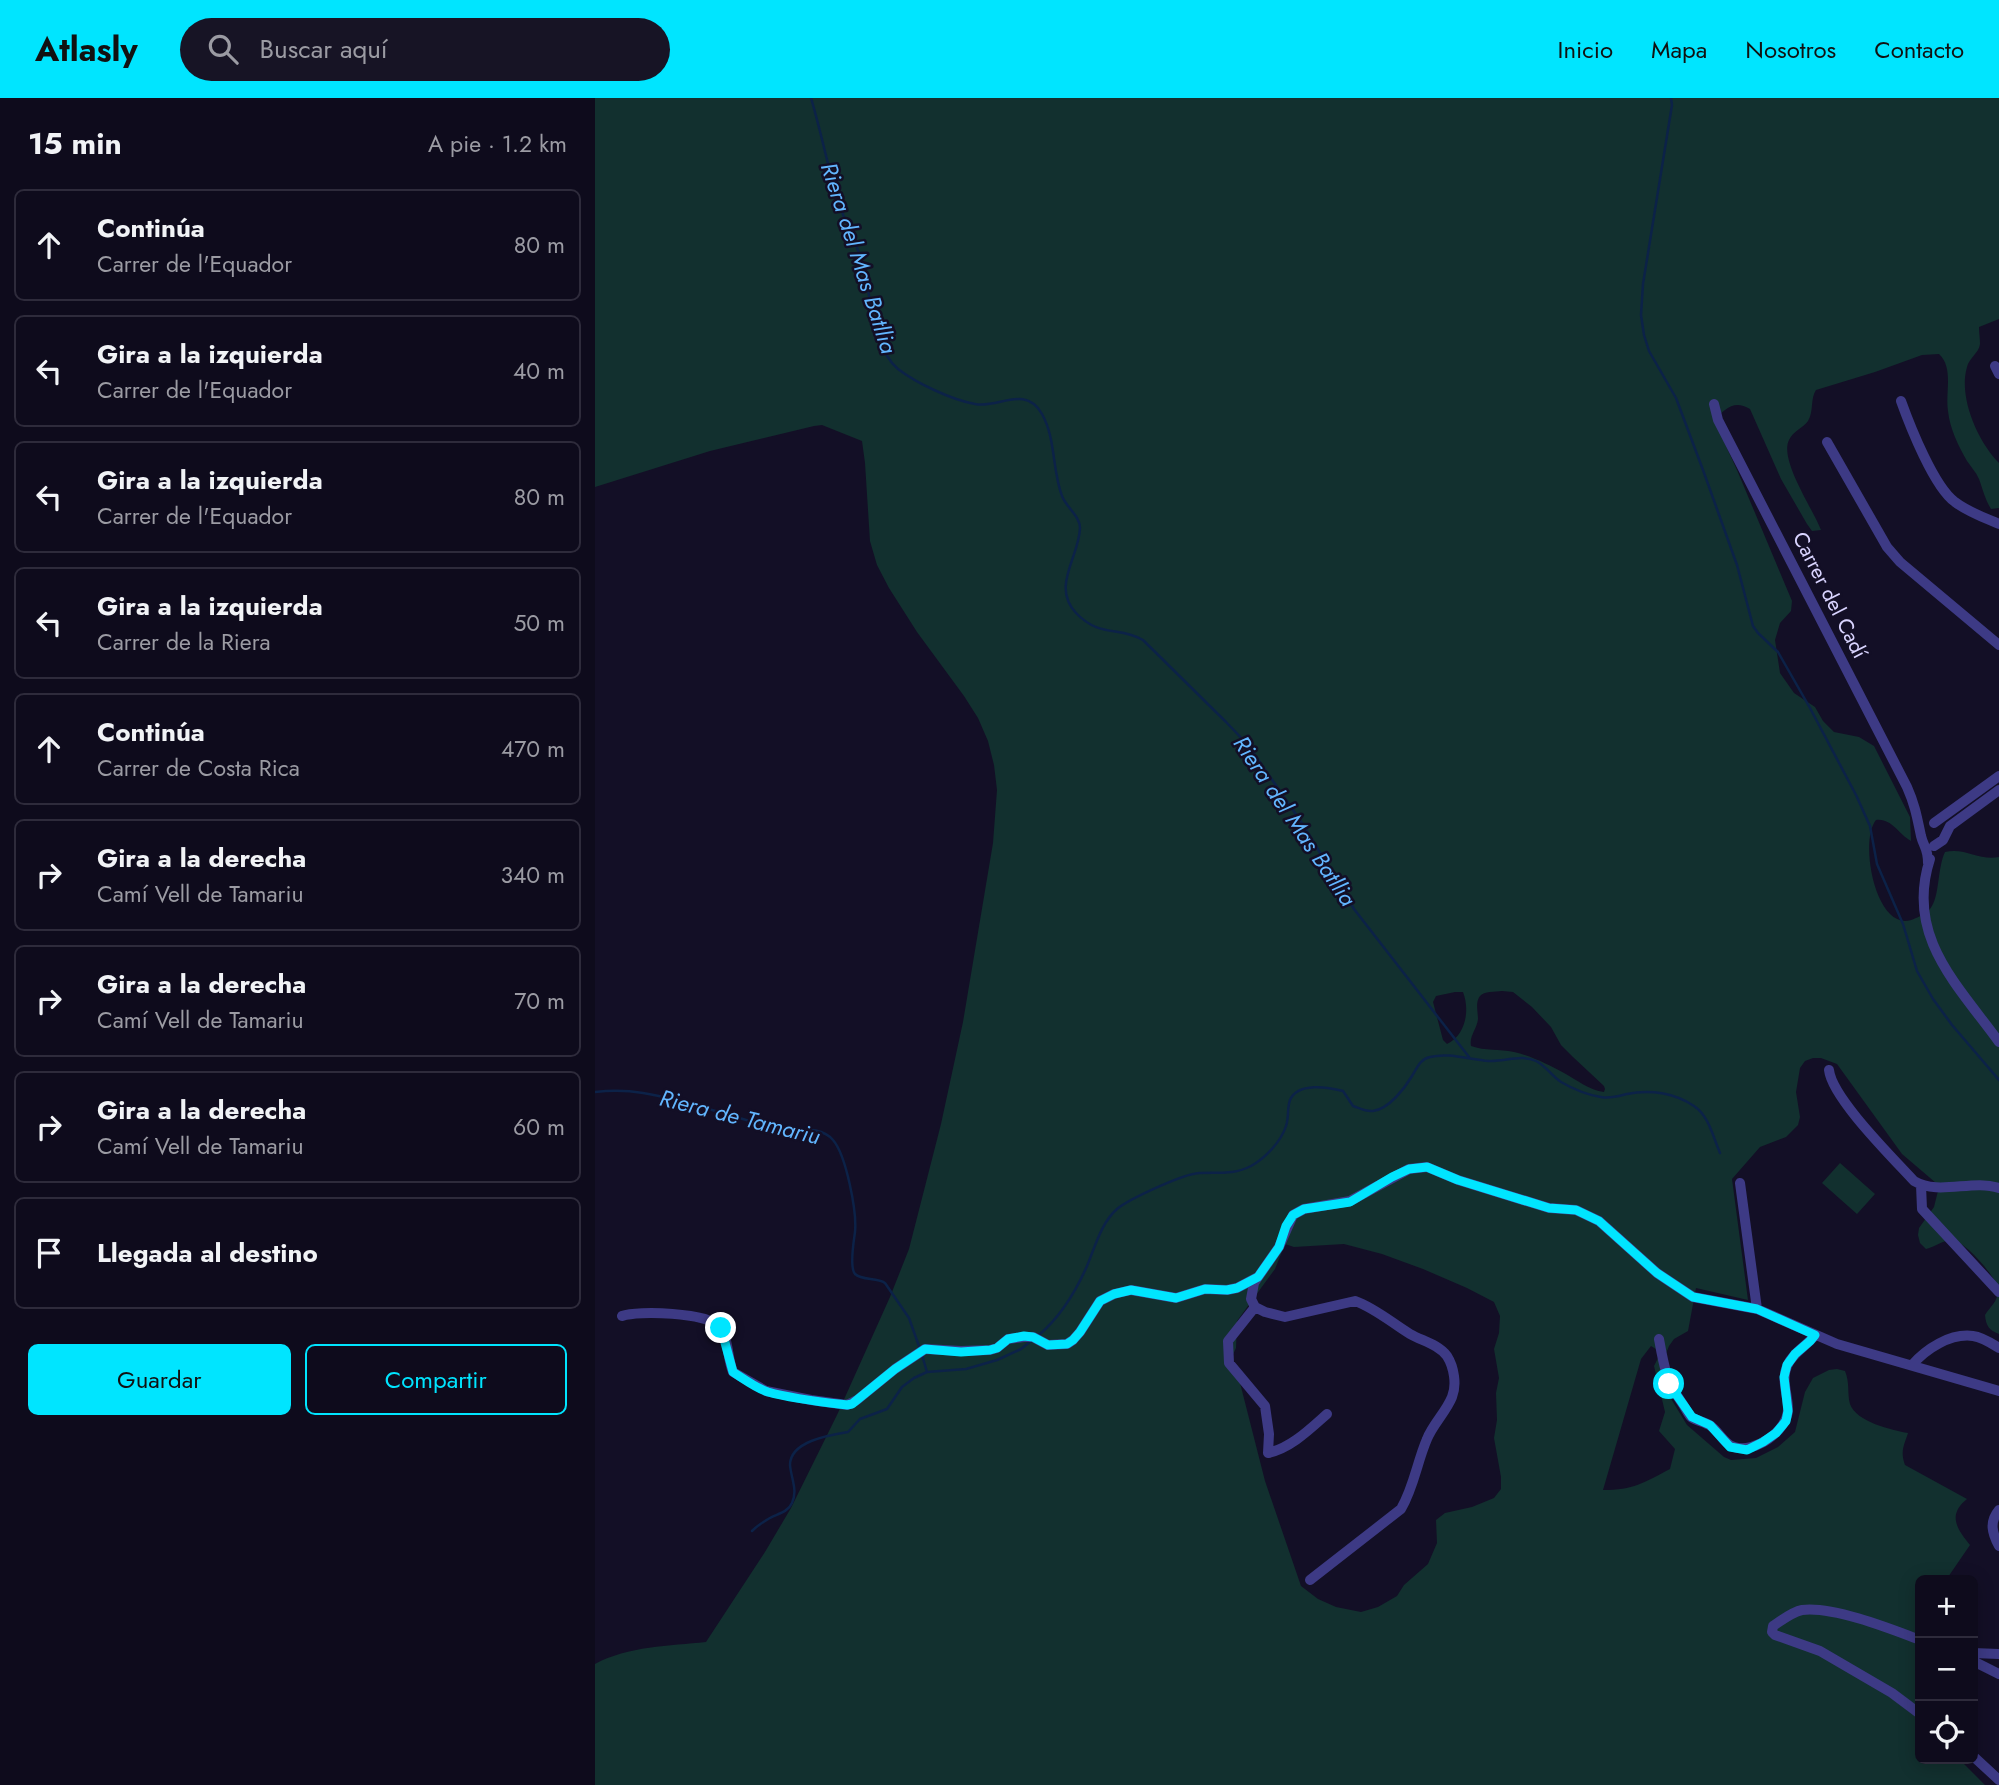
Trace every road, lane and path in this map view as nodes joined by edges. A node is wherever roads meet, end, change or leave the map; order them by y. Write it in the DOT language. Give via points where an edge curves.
graph roads {
  1 [pos="1901,401"];
  2 [pos="1714,404"];
  3 [pos="1827,442"];
  4 [pos="1999,524"];
  5 [pos="1999,645"];
  6 [pos="1999,776"];
  7 [pos="1999,790"];
  8 [pos="1914,802"];
  9 [pos="1933,823"];
  10 [pos="1931,840"];
  11 [pos="1999,1042"];
  12 [pos="1829,1070"];
  13 [pos="1741,1183"];
  14 [pos="1921,1185"];
  15 [pos="1999,1188"];
  16 [pos="1258,1277"];
  17 [pos="1999,1292"];
  18 [pos="1255,1307"];
  19 [pos="1757,1309"];
  20 [pos="622,1316"];
  21 [pos="1815,1335"];
  22 [pos="1659,1339"];
  23 [pos="1999,1348"];
  24 [pos="1912,1365"];
  25 [pos="1999,1391"];
  26 [pos="1327,1414"];
  27 [pos="1999,1510"];
  28 [pos="1999,1546"];
  29 [pos="1310,1580"];
  30 [pos="1915,1638"];
  31 [pos="1978,1653"];
  32 [pos="1999,1654"];
  33 [pos="1978,1664"];
  34 [pos="1999,1674"];
  35 [pos="1915,1710"];
  36 [pos="1978,1761"];
  37 [pos="1999,1780"];
  1 -- 4 [label="street" via="1943,491"];
  2 -- 8 [label="street, Carrer del Cadí" via="1718,420"];
  3 -- 5 [label="street" via="1887,547"];
  6 -- 9 [label="street"];
  7 -- 10 [label="street"];
  8 -- 9 [label="street, Carrer del Cadí"];
  8 -- 10 [label="street, Carrer del Cadí"];
  9 -- 10 [label="street" via="1924,827"];
  9 -- 10 [label="street, Carrer del Cadí" via="1943,829"];
  10 -- 11 [label="street" via="1922,896 1931,941 1952,979"];
  12 -- 14 [label="street" via="1840,1097"];
  13 -- 19 [label="street"];
  14 -- 15 [label="street"];
  14 -- 17 [label="street" via="1923,1209"];
  16 -- 18 [label="street" via="1251,1299"];
  16 -- 19 [label="street" via="1279,1247 1293,1215 1350,1202 1409,1169 1427,1167 1549,1208 1576,1210 1599,1221 1685,1292"];
  16 -- 20 [label="street" via="1237,1288 1205,1289 1176,1298 1131,1290 1114,1294 1100,1301 1067,1344 1048,1345 1024,1336 990,1350 925,1349 847,1405 766,1391 733,1372 716,1322 672,1315"];
  18 -- 26 [label="street" via="1229,1341 1229,1363 1265,1406 1268,1453 1279,1451"];
  18 -- 29 [label="street" via="1285,1317 1355,1301 1365,1304 1437,1347 1453,1370 1453,1396 1427,1438 1401,1509"];
  19 -- 21 [label="street"];
  21 -- 22 [label="street" via="1787,1365 1786,1421 1776,1433 1747,1450 1730,1447 1710,1425 1692,1417 1669,1384"];
  21 -- 24 [label="street"];
  23 -- 24 [label="street" via="1975,1336 1958,1338 1929,1349"];
  24 -- 25 [label="street"];
  27 -- 28 [label="street" via="1992,1521"];
  30 -- 35 [label="street" via="1867,1621 1805,1610 1773,1626 1772,1632 1820,1651"];
  31 -- 32 [label="street"];
  33 -- 34 [label="street"];
  36 -- 37 [label="street"];
}
